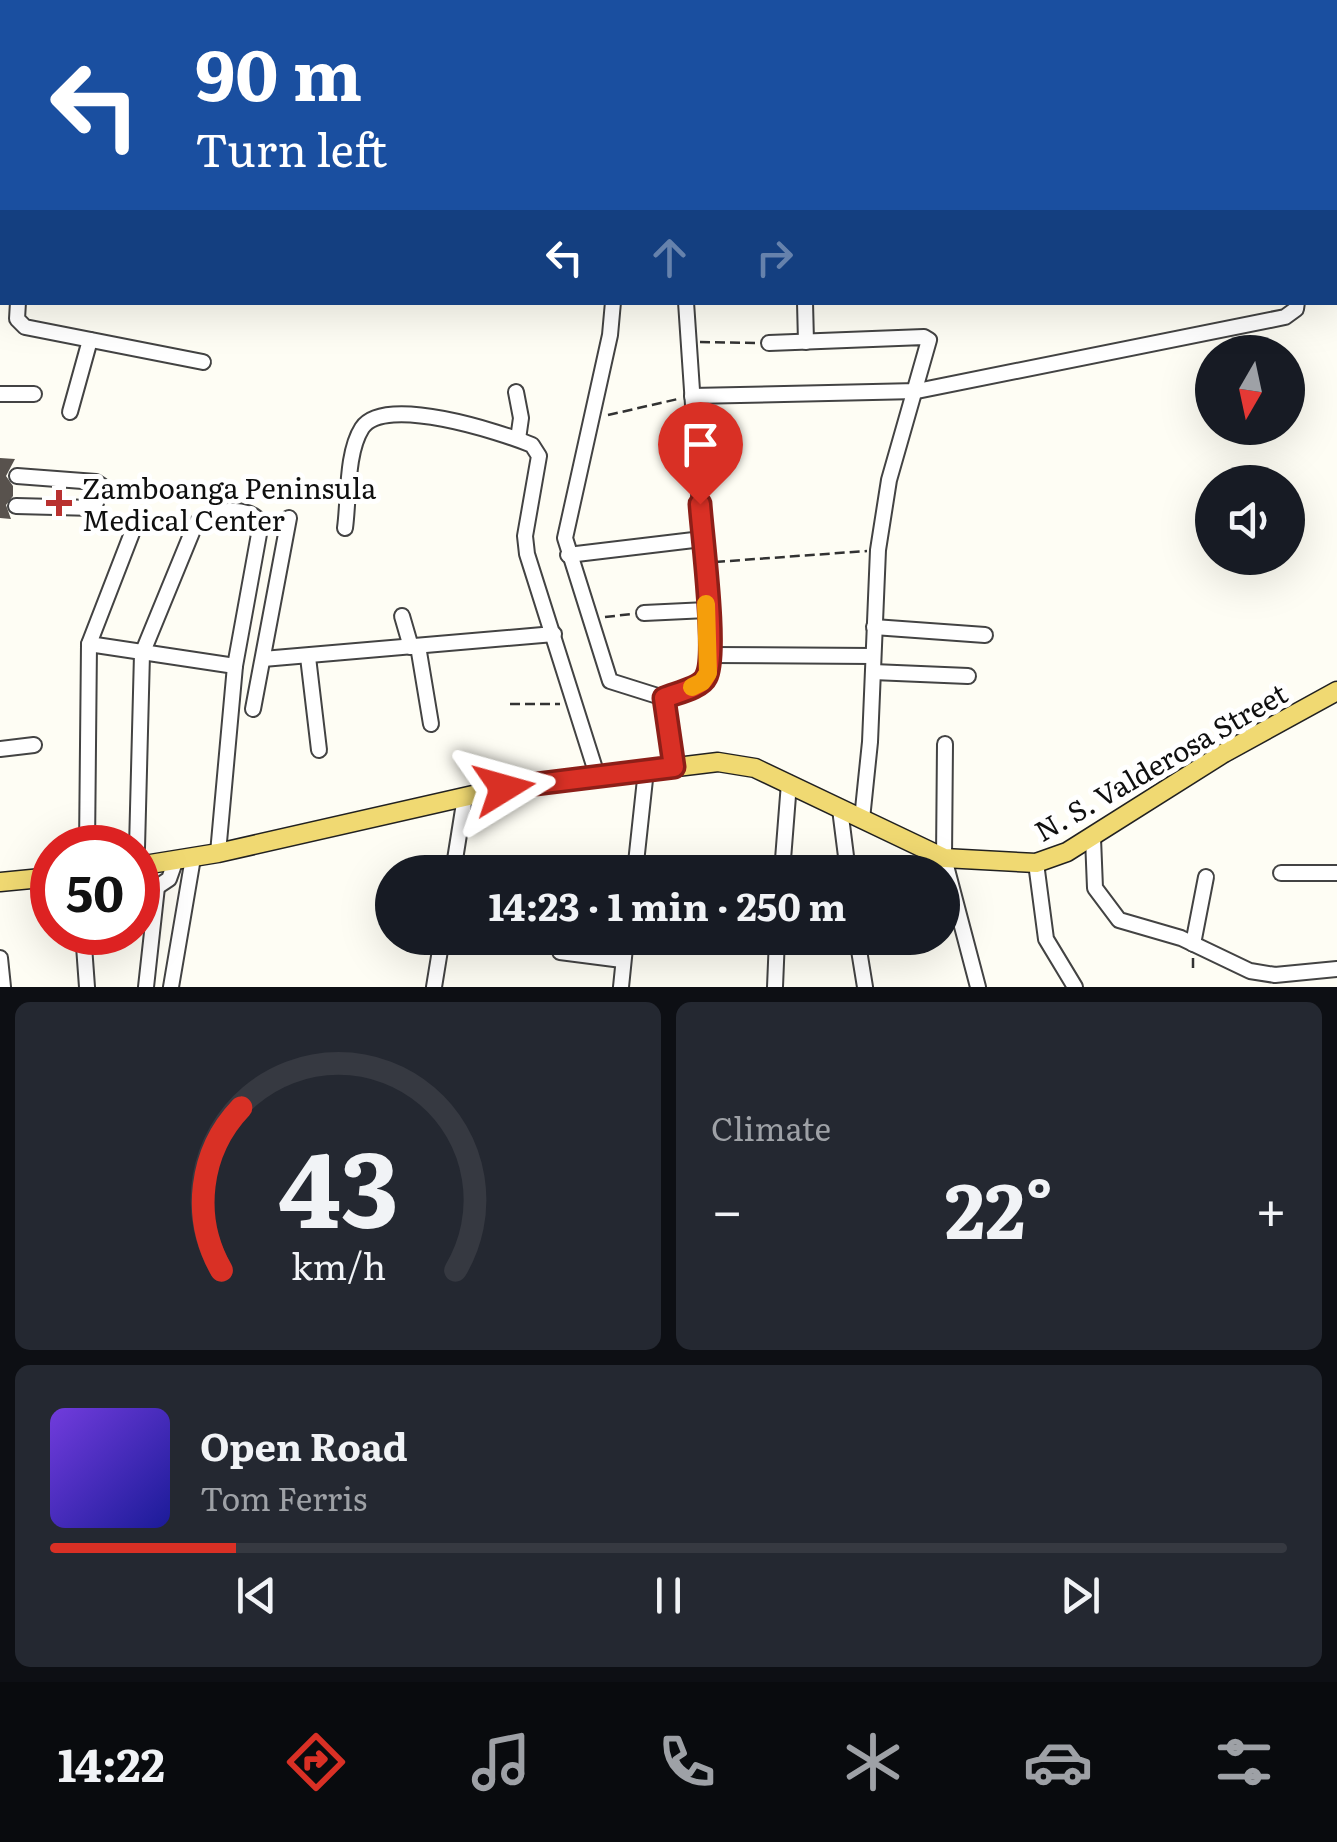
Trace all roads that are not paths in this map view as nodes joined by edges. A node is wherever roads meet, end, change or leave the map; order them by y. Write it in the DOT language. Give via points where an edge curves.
graph roads {
  1 [pos="18,305"];
  2 [pos="612,305"];
  3 [pos="686,305"];
  4 [pos="805,305"];
  5 [pos="1297,305"];
  6 [pos="90,340"];
  7 [pos="806,342"];
  8 [pos="769,343"];
  9 [pos="203,362"];
  10 [pos="917,391"];
  11 [pos="516,392"];
  12 [pos="0,394"];
  13 [pos="34,394"];
  14 [pos="692,396"];
  15 [pos="70,412"];
  16 [pos="518,440"];
  17 [pos="17,476"];
  18 [pos="16,506"];
  19 [pos="289,518"];
  20 [pos="137,520"];
  21 [pos="345,528"];
  22 [pos="702,539"];
  23 [pos="568,555"];
  24 [pos="706,610"];
  25 [pos="644,613"];
  26 [pos="402,616"];
  27 [pos="874,628"];
  28 [pos="554,634"];
  29 [pos="984,635"];
  30 [pos="90,644"];
  31 [pos="415,646"];
  32 [pos="142,654"];
  33 [pos="710,655"];
  34 [pos="873,656"];
  35 [pos="308,657"];
  36 [pos="263,659"];
  37 [pos="235,666"];
  38 [pos="872,672"];
  39 [pos="968,676"];
  40 [pos="1337,691"];
  41 [pos="664,698"];
  42 [pos="253,709"];
  43 [pos="431,724"];
  44 [pos="945,744"];
  45 [pos="34,745"];
  46 [pos="0,748"];
  47 [pos="319,750"];
  48 [pos="674,767"];
  49 [pos="646,770"];
  50 [pos="598,775"];
  51 [pos="790,784"];
  52 [pos="465,797"];
  53 [pos="840,809"];
  54 [pos="862,819"];
  55 [pos="87,825"];
  56 [pos="138,825"];
  57 [pos="1093,838"];
  58 [pos="218,854"];
  59 [pos="456,855"];
  60 [pos="637,855"];
  61 [pos="784,855"];
  62 [pos="846,855"];
  63 [pos="938,855"];
  64 [pos="944,855"];
  65 [pos="960,859"];
  66 [pos="184,860"];
  67 [pos="160,863"];
  68 [pos="1036,863"];
  69 [pos="1280,873"];
  70 [pos="1337,873"];
  71 [pos="1206,877"];
  72 [pos="30,879"];
  73 [pos="0,882"];
  74 [pos="160,885"];
  75 [pos="960,919"];
  76 [pos="1192,944"];
  77 [pos="84,955"];
  78 [pos="150,955"];
  79 [pos="439,955"];
  80 [pos="583,955"];
  81 [pos="623,955"];
  82 [pos="776,955"];
  83 [pos="860,955"];
  84 [pos="0,958"];
  85 [pos="622,960"];
  86 [pos="1337,969"];
  87 [pos="1077,986"];
  88 [pos="3,987"];
  89 [pos="87,987"];
  90 [pos="146,987"];
  91 [pos="171,987"];
  92 [pos="434,987"];
  93 [pos="621,987"];
  94 [pos="774,987"];
  95 [pos="865,987"];
  96 [pos="978,987"];
  1 -- 6 [label="street" via="25,327"];
  2 -- 23 [label="street" via="566,523"];
  3 -- 14 [label="street"];
  4 -- 7 [label="street"];
  5 -- 10 [label="street" via="1285,317"];
  6 -- 9 [label="street"];
  6 -- 15 [label="street"];
  7 -- 8 [label="street"];
  7 -- 10 [label="street" via="927,337"];
  10 -- 14 [label="street"];
  10 -- 27 [label="street" via="888,480"];
  11 -- 16 [label="street"];
  12 -- 13 [label="street"];
  14 -- 22 [label="street"];
  16 -- 21 [label="street" via="413,413 370,419 353,460"];
  16 -- 28 [label="street" via="539,456 526,544"];
  17 -- 18 [label="street" via="102,486 94,508"];
  19 -- 36 [label="street"];
  20 -- 30 [label="street"];
  22 -- 23 [label="street"];
  22 -- 24 [label="street"];
  23 -- 41 [label="street" via="612,684"];
  24 -- 25 [label="street"];
  24 -- 33 [label="street"];
  26 -- 31 [label="street"];
  27 -- 29 [label="street"];
  27 -- 34 [label="street"];
  28 -- 31 [label="street"];
  28 -- 50 [label="street"];
  30 -- 32 [label="street"];
  30 -- 55 [label="street"];
  31 -- 35 [label="street"];
  31 -- 43 [label="street"];
  32 -- 37 [label="street"];
  32 -- 37 [label="street" via="196,525 214,512 250,514 262,522"];
  32 -- 56 [label="street"];
  33 -- 34 [label="street"];
  33 -- 41 [label="street" via="702,682"];
  34 -- 38 [label="street"];
  35 -- 36 [label="street"];
  35 -- 47 [label="street"];
  36 -- 42 [label="street"];
  37 -- 58 [label="street"];
  38 -- 39 [label="street"];
  38 -- 54 [label="street"];
  40 -- 57 [label="main road, N. S. Valderosa Street" via="1224,753"];
  41 -- 48 [label="street"];
  44 -- 64 [label="street"];
  45 -- 46 [label="street"];
  48 -- 49 [label="main road, N. S. Valderosa Street"];
  48 -- 51 [label="main road, N. S. Valderosa Street" via="718,762 755,768"];
  49 -- 50 [label="main road, N. S. Valderosa Street"];
  49 -- 60 [label="street"];
  50 -- 52 [label="main road, N. S. Valderosa Street"];
  51 -- 53 [label="main road, N. S. Valderosa Street"];
  51 -- 61 [label="street"];
  52 -- 58 [label="main road, N. S. Valderosa Street"];
  52 -- 59 [label="street"];
  53 -- 54 [label="main road, N. S. Valderosa Street"];
  53 -- 62 [label="street"];
  54 -- 63 [label="main road, N. S. Valderosa Street"];
  57 -- 68 [label="main road, N. S. Valderosa Street"];
  57 -- 76 [label="street" via="1095,888 1110,912"];
  58 -- 66 [label="main road, N. S. Valderosa Street"];
  65 -- 68 [label="main road, N. S. Valderosa Street"];
  66 -- 67 [label="main road, N. S. Valderosa Street"];
  66 -- 74 [label="street"];
  66 -- 91 [label="street"];
  68 -- 87 [label="street" via="1046,939"];
  69 -- 70 [label="street"];
  71 -- 76 [label="street"];
  72 -- 73 [label="main road"];
  75 -- 96 [label="street"];
  76 -- 86 [label="street" via="1264,974"];
  77 -- 89 [label="street"];
  78 -- 90 [label="street"];
  79 -- 92 [label="street"];
  80 -- 85 [label="street"];
  81 -- 85 [label="street"];
  82 -- 94 [label="street"];
  83 -- 95 [label="street"];
  84 -- 88 [label="street"];
  85 -- 93 [label="street"];
}
